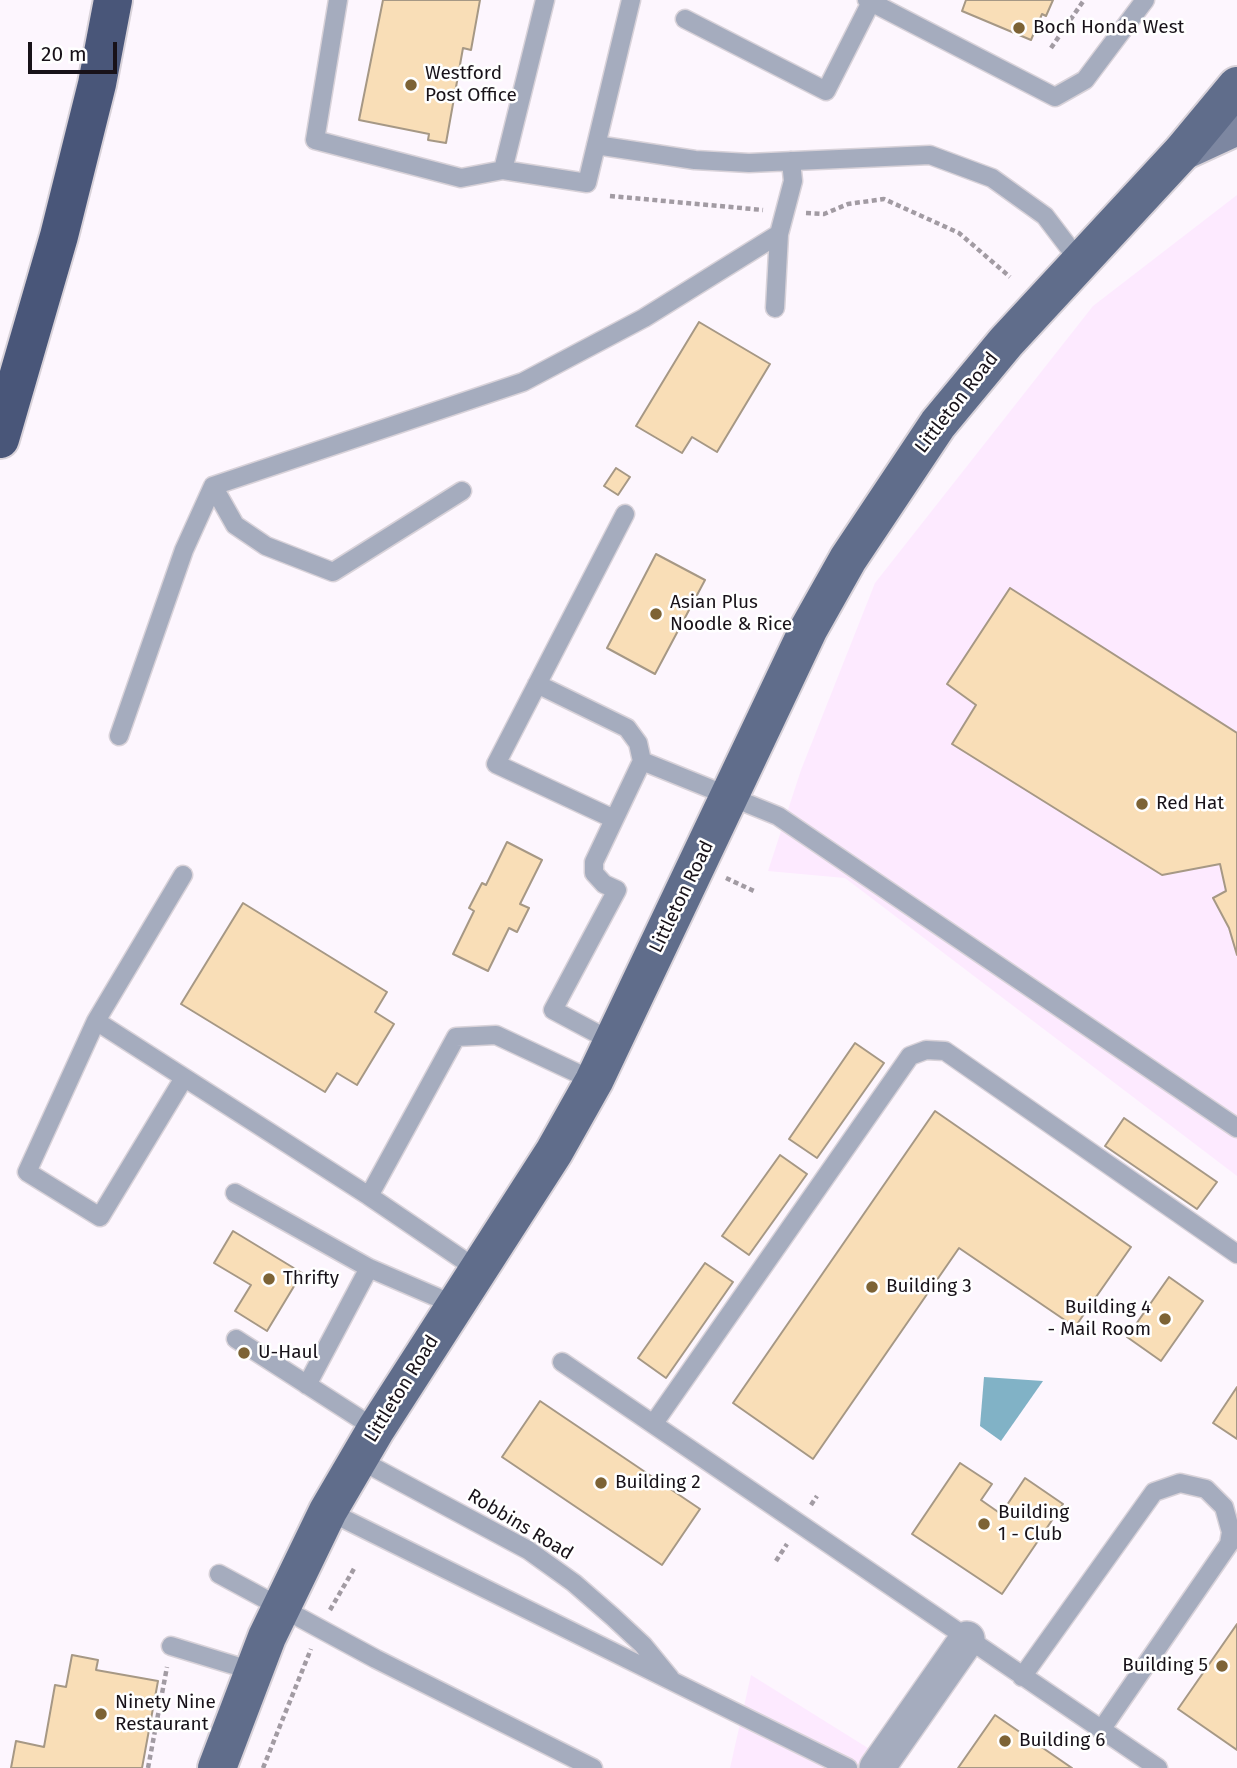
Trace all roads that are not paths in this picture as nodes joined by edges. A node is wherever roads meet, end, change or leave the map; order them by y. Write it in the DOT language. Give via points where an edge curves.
graph roads {
  1 [pos="113,0"];
  2 [pos="338,0"];
  3 [pos="545,0"];
  4 [pos="631,0"];
  5 [pos="1144,0"];
  6 [pos="869,1"];
  7 [pos="685,19"];
  8 [pos="1237,86"];
  9 [pos="1237,126"];
  10 [pos="596,145"];
  11 [pos="1183,150"];
  12 [pos="791,161"];
  13 [pos="503,170"];
  14 [pos="779,234"];
  15 [pos="1080,262"];
  16 [pos="775,307"];
  17 [pos="0,439"];
  18 [pos="213,486"];
  19 [pos="462,491"];
  20 [pos="625,514"];
  21 [pos="537,684"];
  22 [pos="119,736"];
  23 [pos="642,761"];
  24 [pos="730,796"];
  25 [pos="614,819"];
  26 [pos="183,875"];
  27 [pos="96,1021"];
  28 [pos="613,1042"];
  29 [pos="184,1078"];
  30 [pos="594,1081"];
  31 [pos="1237,1128"];
  32 [pos="235,1193"];
  33 [pos="369,1196"];
  34 [pos="1237,1254"];
  35 [pos="369,1268"];
  36 [pos="478,1270"];
  37 [pos="455,1305"];
  38 [pos="236,1339"];
  39 [pos="562,1362"];
  40 [pos="307,1385"];
  41 [pos="654,1423"];
  42 [pos="367,1444"];
  43 [pos="328,1511"];
  44 [pos="219,1574"];
  45 [pos="280,1607"];
  46 [pos="967,1639"];
  47 [pos="171,1646"];
  48 [pos="253,1671"];
  49 [pos="1022,1677"];
  50 [pos="672,1681"];
  51 [pos="1101,1730"];
  52 [pos="217,1768"];
  53 [pos="593,1768"];
  54 [pos="848,1768"];
  55 [pos="877,1768"];
  56 [pos="1158,1768"];
  1 -- 17 [label="highway" via="59,236"];
  2 -- 13 [label="lane" via="315,140 461,178"];
  3 -- 13 [label="lane"];
  4 -- 10 [label="lane"];
  5 -- 6 [label="lane" via="1085,80 1055,97"];
  6 -- 7 [label="lane" via="826,92"];
  8 -- 11 [label="main road, Littleton Road"];
  9 -- 11 [label="main road"];
  10 -- 12 [label="lane" via="695,160"];
  10 -- 13 [label="lane" via="587,183"];
  11 -- 15 [label="main road, Littleton Road"];
  12 -- 14 [label="lane" via="793,181"];
  12 -- 15 [label="lane" via="930,155 992,178 1045,216"];
  14 -- 16 [label="lane"];
  14 -- 18 [label="lane" via="644,318 523,382"];
  15 -- 24 [label="main road, Littleton Road" via="989,362 891,490 808,630"];
  18 -- 19 [label="lane" via="235,525 266,546 333,572"];
  18 -- 22 [label="lane" via="184,550"];
  20 -- 21 [label="lane"];
  21 -- 23 [label="lane" via="627,728 638,743"];
  21 -- 25 [label="lane" via="496,764"];
  23 -- 24 [label="lane"];
  23 -- 25 [label="lane"];
  24 -- 28 [label="main road, Littleton Road"];
  24 -- 31 [label="lane" via="778,816"];
  25 -- 28 [label="lane" via="594,862 594,873 617,890 553,1010"];
  26 -- 27 [label="lane"];
  27 -- 29 [label="lane"];
  27 -- 29 [label="lane" via="27,1172 100,1217"];
  28 -- 30 [label="main road, Littleton Road"];
  29 -- 33 [label="lane"];
  30 -- 33 [label="lane" via="496,1035 456,1037"];
  30 -- 36 [label="main road, Littleton Road"];
  32 -- 35 [label="lane"];
  33 -- 36 [label="lane"];
  34 -- 41 [label="lane" via="945,1051 926,1050 910,1056"];
  35 -- 37 [label="lane"];
  35 -- 40 [label="lane"];
  36 -- 37 [label="main road, Littleton Road"];
  37 -- 42 [label="main road, Littleton Road"];
  38 -- 40 [label="lane, Robbins Road"];
  39 -- 41 [label="lane"];
  40 -- 42 [label="lane, Robbins Road"];
  41 -- 46 [label="lane"];
  42 -- 43 [label="main road, Littleton Road"];
  42 -- 50 [label="lane, Robbins Road" via="574,1583 633,1635"];
  43 -- 45 [label="main road, Littleton Road"];
  43 -- 50 [label="lane, Robbins Road"];
  44 -- 45 [label="lane"];
  45 -- 48 [label="main road, Littleton Road"];
  45 -- 53 [label="lane"];
  46 -- 49 [label="lane"];
  46 -- 55 [label="street"];
  47 -- 48 [label="lane"];
  48 -- 52 [label="main road, Littleton Road"];
  49 -- 51 [label="lane"];
  49 -- 51 [label="lane" via="1154,1492 1180,1483 1206,1489 1224,1507 1231,1532 1229,1544"];
  50 -- 54 [label="lane, Robbins Road"];
  51 -- 56 [label="lane"];
}
